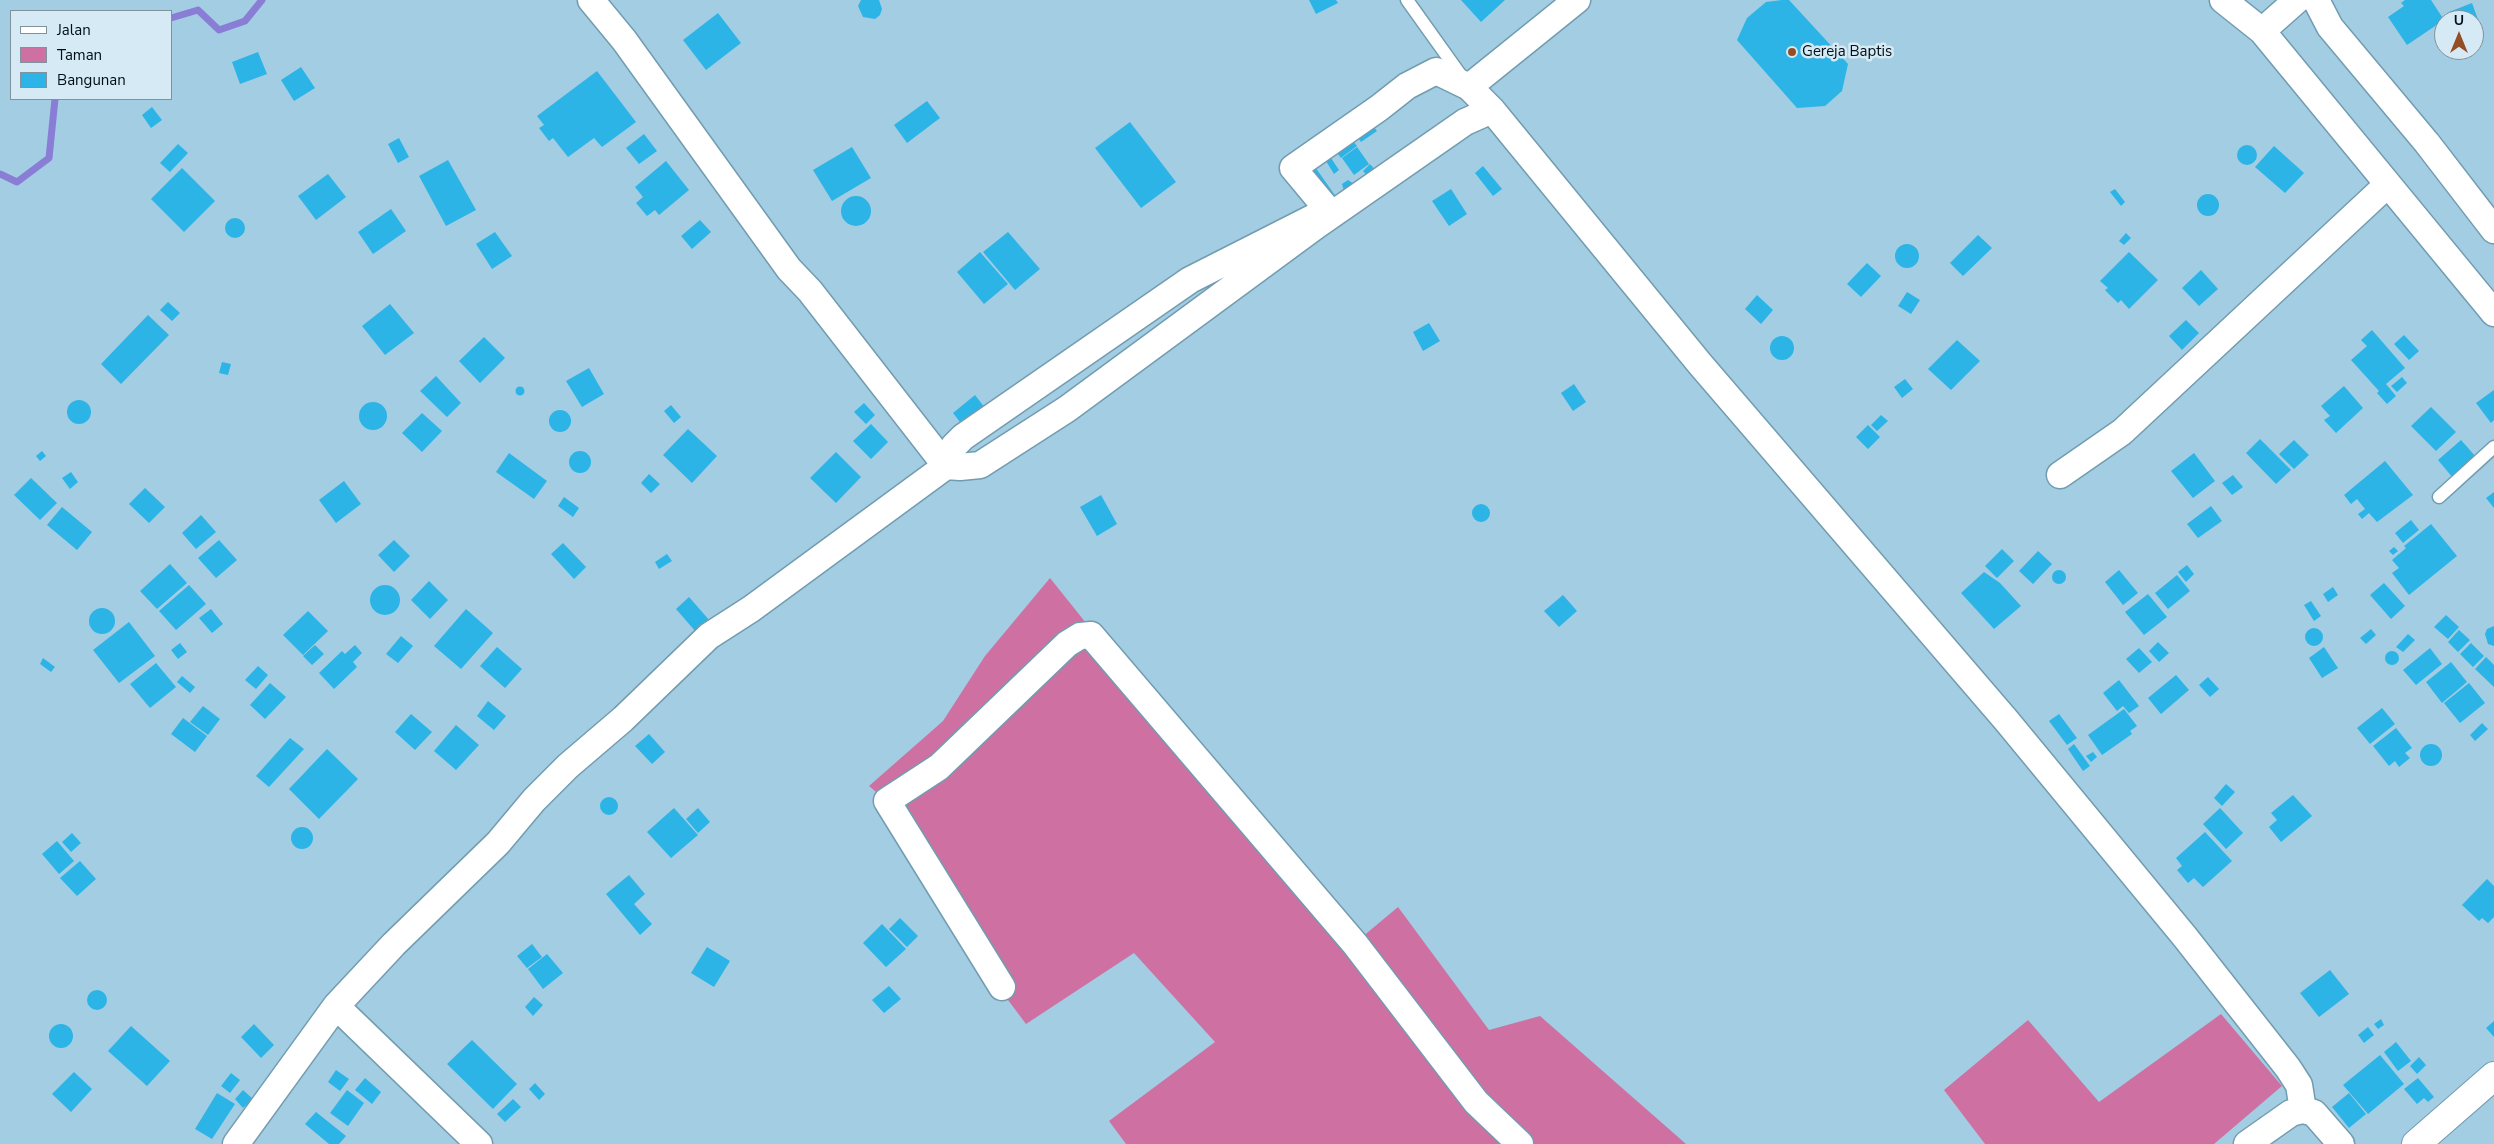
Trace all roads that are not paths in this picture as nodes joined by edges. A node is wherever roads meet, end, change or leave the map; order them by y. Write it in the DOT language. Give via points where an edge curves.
graph roads {
  1 [pos="591,0"];
  2 [pos="1407,0"];
  3 [pos="1577,0"];
  4 [pos="2223,0"];
  5 [pos="2297,0"];
  6 [pos="2316,0"];
  7 [pos="2262,31"];
  8 [pos="1469,87"];
  9 [pos="1492,110"];
  10 [pos="2387,185"];
  11 [pos="2494,230"];
  12 [pos="2494,314"];
  13 [pos="2494,447"];
  14 [pos="946,466"];
  15 [pos="2060,475"];
  16 [pos="2439,497"];
  17 [pos="1002,987"];
  18 [pos="336,1006"];
  19 [pos="2494,1076"];
  20 [pos="2303,1110"];
  21 [pos="236,1144"];
  22 [pos="480,1144"];
  23 [pos="1520,1144"];
  24 [pos="2247,1144"];
  25 [pos="2341,1144"];
  26 [pos="2416,1144"];
  1 -- 14 [label="street" via="624,40 789,269"];
  2 -- 8 [label="lane"];
  3 -- 8 [label="street"];
  4 -- 7 [label="street"];
  5 -- 7 [label="street"];
  6 -- 11 [label="street" via="2330,27 2427,143"];
  7 -- 10 [label="street"];
  8 -- 9 [label="street"];
  8 -- 14 [label="street" via="1436,71 1407,86 1293,168 1328,210 1190,280 963,437 954,446"];
  9 -- 14 [label="street" via="1465,122 1440,139 1067,408 991,458 980,465"];
  9 -- 20 [label="street" via="1700,364 2006,720 2185,937 2288,1068 2299,1085"];
  10 -- 12 [label="street"];
  10 -- 15 [label="street" via="2122,432"];
  13 -- 16 [label="lane"];
  14 -- 18 [label="street" via="751,609 709,636 623,719 568,766 498,843 394,944"];
  17 -- 23 [label="street" via="887,801 939,767 1067,644 1080,636 1092,635 1355,944 1476,1102"];
  18 -- 21 [label="street"];
  18 -- 22 [label="street"];
  19 -- 26 [label="main road"];
  20 -- 24 [label="street" via="2291,1113"];
  20 -- 25 [label="street" via="2314,1113"];
}
